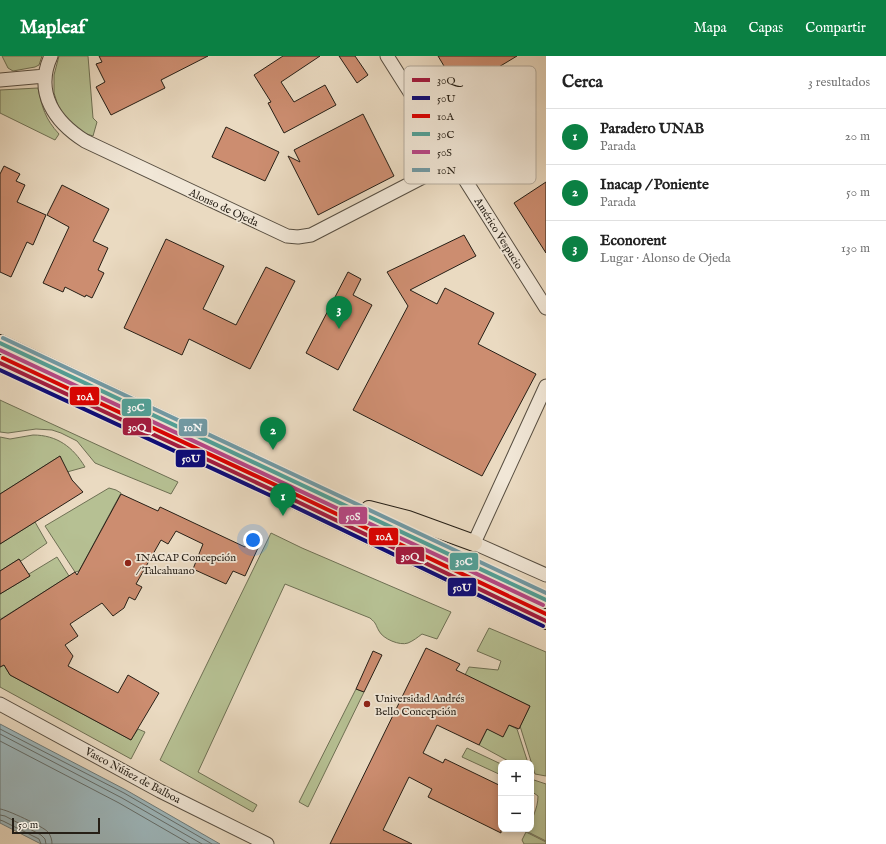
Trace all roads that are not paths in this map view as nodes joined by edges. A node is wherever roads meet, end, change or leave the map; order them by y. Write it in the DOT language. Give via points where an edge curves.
graph roads {
  1 [pos="51,56"];
  2 [pos="387,56"];
  3 [pos="45,76"];
  4 [pos="0,80"];
  5 [pos="404,83"];
  6 [pos="410,184"];
  7 [pos="468,184"];
  8 [pos="546,308"];
  9 [pos="0,343"];
  10 [pos="0,363"];
  11 [pos="546,386"];
  12 [pos="334,500"];
  13 [pos="474,543"];
  14 [pos="546,576"];
  15 [pos="546,600"];
  16 [pos="546,621"];
  17 [pos="0,704"];
  18 [pos="267,844"];
  1 -- 3 [label="street, Alonso de Ojeda"];
  2 -- 5 [label="street, Américo Vespucio"];
  3 -- 4 [label="street"];
  3 -- 6 [label="street, Alonso de Ojeda" via="46,94 52,110 75,135 281,234 292,237 311,235"];
  7 -- 8 [label="street, Américo Vespucio"];
  9 -- 12 [label="main road"];
  10 -- 16 [label="main road"];
  11 -- 13 [label="street"];
  12 -- 13 [label="main road" via="408,519"];
  12 -- 15 [label="main road"];
  13 -- 14 [label="street"];
  17 -- 18 [label="street, Vasco Núñez de Balboa" via="160,791"];
}
